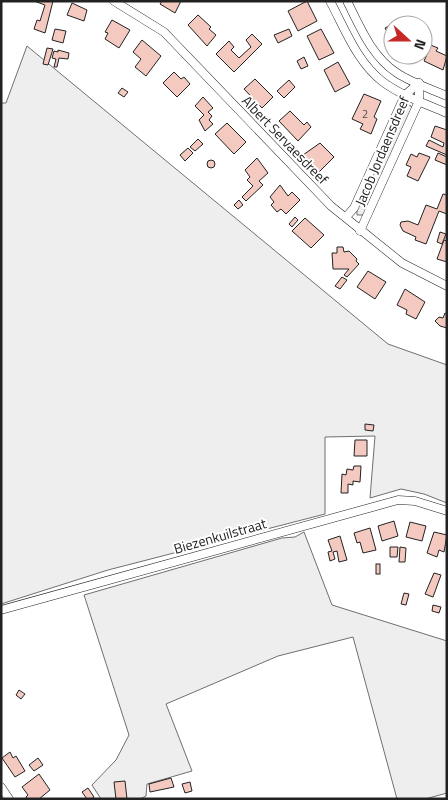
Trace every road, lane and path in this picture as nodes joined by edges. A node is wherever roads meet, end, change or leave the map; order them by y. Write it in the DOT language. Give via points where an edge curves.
graph roads {
  1 [pos="114,1"];
  2 [pos="330,1"];
  3 [pos="347,1"];
  4 [pos="419,84"];
  5 [pos="405,95"];
  6 [pos="447,96"];
  7 [pos="419,101"];
  8 [pos="447,113"];
  9 [pos="346,217"];
  10 [pos="360,231"];
  11 [pos="447,286"];
  12 [pos="447,511"];
  13 [pos="1,610"];
  14 [pos="1,787"];
  15 [pos="9,799"];
  1 -- 9 [label="street, Albert Servaesdreef" via="164,32 331,206"];
  2 -- 5 [label="street" via="368,68"];
  3 -- 4 [label="street" via="375,53 396,73"];
  4 -- 5 [label="street, Jacob Jordaensdreef"];
  4 -- 6 [label="street"];
  4 -- 7 [label="street, Jacob Jordaensdreef"];
  5 -- 7 [label="street"];
  5 -- 9 [label="street, Jacob Jordaensdreef" via="354,208"];
  7 -- 8 [label="street"];
  7 -- 10 [label="street, Jacob Jordaensdreef"];
  9 -- 10 [label="street, Albert Servaesdreef"];
  10 -- 11 [label="street, Albert Servaesdreef" via="402,263"];
  12 -- 13 [label="street, Biezenkuilstraat" via="415,501 398,500"];
  14 -- 15 [label="street"];
}
